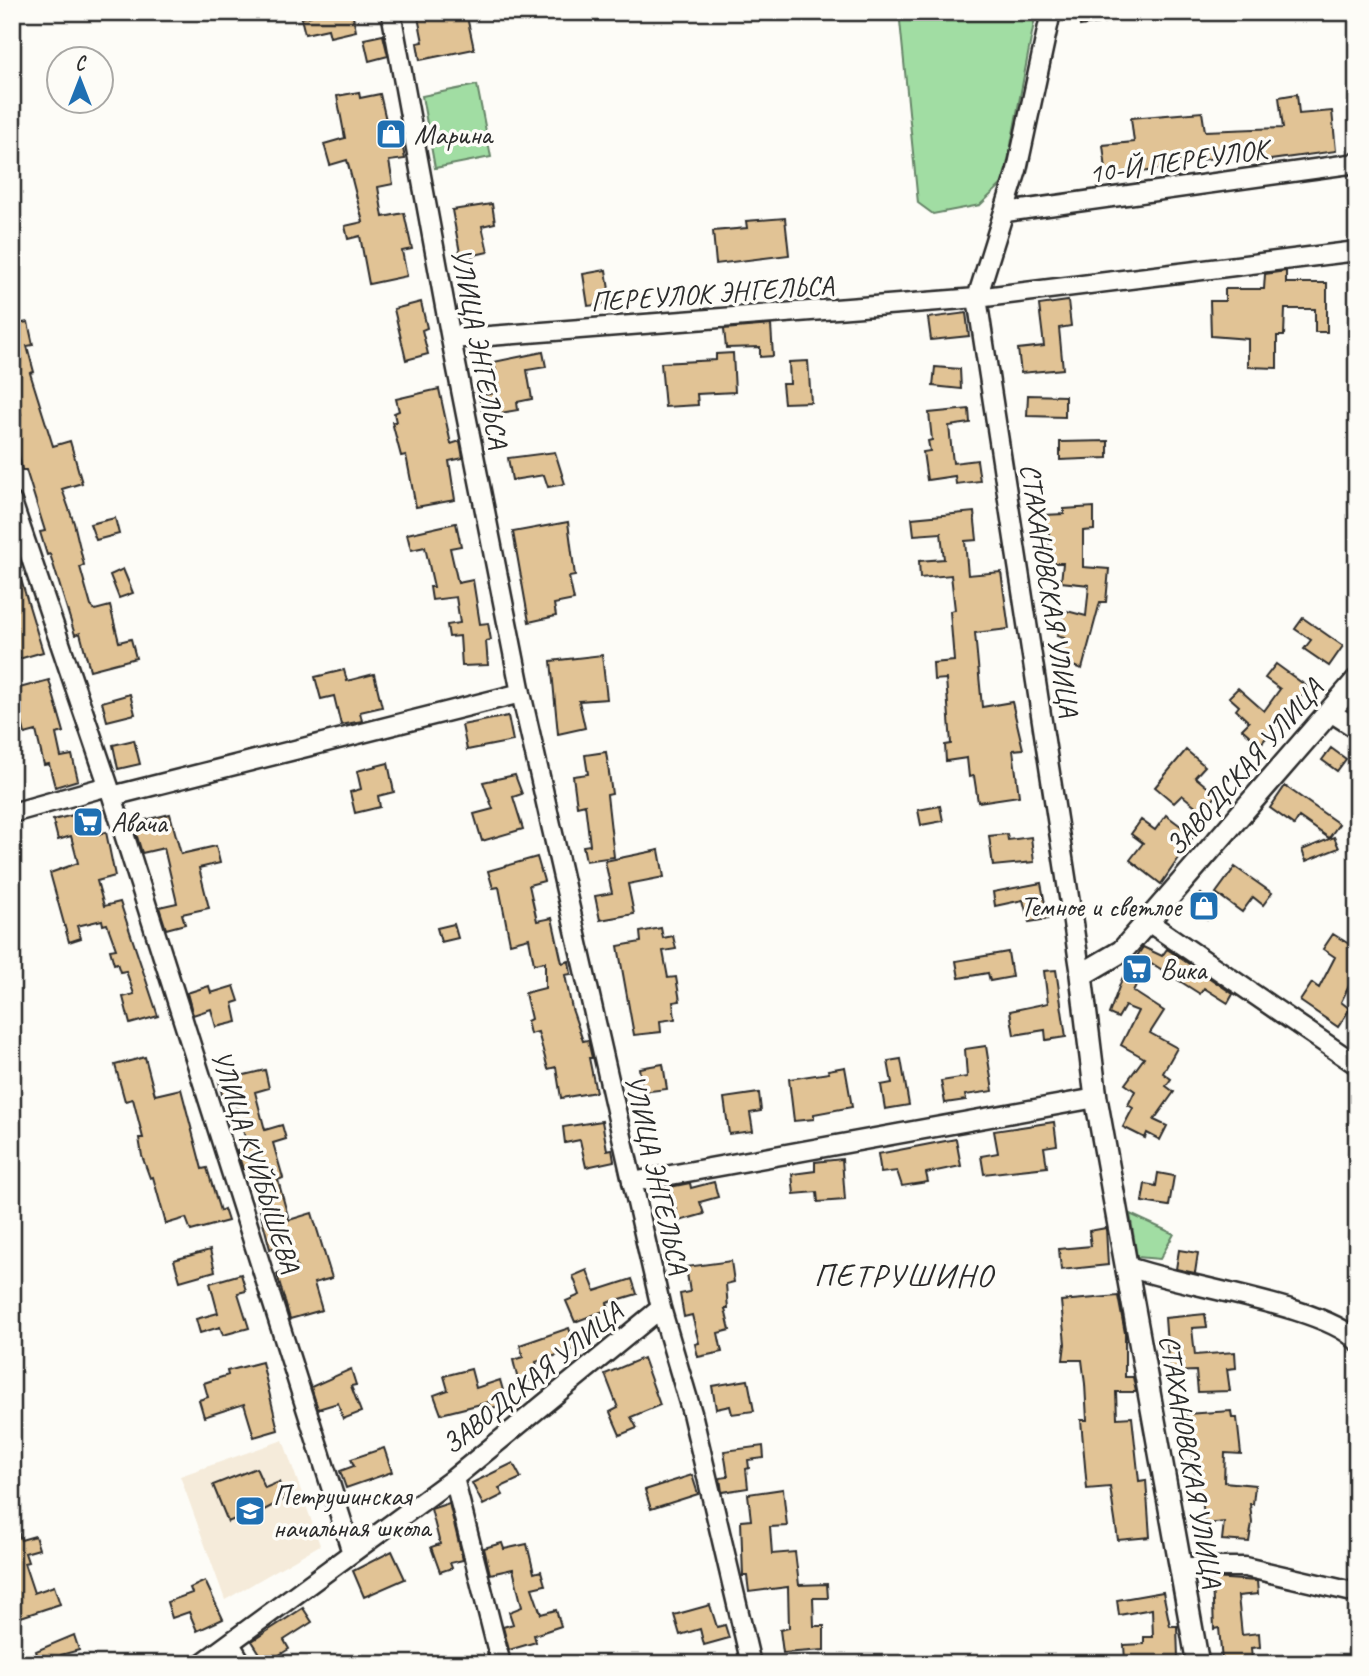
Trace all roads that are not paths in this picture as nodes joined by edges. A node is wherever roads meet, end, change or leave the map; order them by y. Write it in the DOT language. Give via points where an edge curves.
graph roads {
  1 [pos="391,12"];
  2 [pos="1051,12"];
  3 [pos="1357,163"];
  4 [pos="1006,212"];
  5 [pos="1357,251"];
  6 [pos="977,298"];
  7 [pos="451,339"];
  8 [pos="12,502"];
  9 [pos="1357,680"];
  10 [pos="521,693"];
  11 [pos="1329,712"];
  12 [pos="1357,729"];
  13 [pos="110,791"];
  14 [pos="12,813"];
  15 [pos="1147,921"];
  16 [pos="1081,975"];
  17 [pos="1357,1065"];
  18 [pos="1096,1098"];
  19 [pos="632,1182"];
  20 [pos="1129,1267"];
  21 [pos="660,1308"];
  22 [pos="1357,1341"];
  23 [pos="454,1478"];
  24 [pos="352,1553"];
  25 [pos="1181,1567"];
  26 [pos="1357,1593"];
  27 [pos="230,1644"];
  28 [pos="201,1664"];
  29 [pos="242,1664"];
  30 [pos="501,1664"];
  31 [pos="751,1664"];
  32 [pos="1198,1664"];
  1 -- 7 [label="street, УЛИЦА ЭНГЕЛЬСА"];
  2 -- 4 [label="street"];
  3 -- 4 [label="street, 10-Й ПЕРЕУЛОК"];
  4 -- 6 [label="street"];
  5 -- 6 [label="street"];
  6 -- 7 [label="street, ПЕРЕУЛОК ЭНГЕЛЬСА"];
  6 -- 16 [label="street, СТАХАНОВСКАЯ УЛИЦА"];
  7 -- 10 [label="street, УЛИЦА ЭНГЕЛЬСА"];
  8 -- 13 [label="street, УЛИЦА КУЙБЫШЕВА"];
  9 -- 11 [label="street, ЗАВОДСКАЯ УЛИЦА"];
  10 -- 13 [label="street"];
  10 -- 19 [label="street, УЛИЦА ЭНГЕЛЬСА"];
  11 -- 12 [label="street"];
  11 -- 15 [label="street, ЗАВОДСКАЯ УЛИЦА"];
  13 -- 14 [label="street"];
  13 -- 24 [label="street, УЛИЦА КУЙБЫШЕВА"];
  15 -- 16 [label="street, ЗАВОДСКАЯ УЛИЦА" via="1110,960"];
  15 -- 17 [label="street"];
  16 -- 18 [label="street, СТАХАНОВСКАЯ УЛИЦА"];
  18 -- 19 [label="street"];
  18 -- 20 [label="street, СТАХАНОВСКАЯ УЛИЦА"];
  19 -- 21 [label="street, УЛИЦА ЭНГЕЛЬСА"];
  20 -- 22 [label="street" via="1306,1315"];
  20 -- 25 [label="street, СТАХАНОВСКАЯ УЛИЦА"];
  21 -- 23 [label="street, ЗАВОДСКАЯ УЛИЦА"];
  21 -- 31 [label="street, УЛИЦА ЭНГЕЛЬСА" via="692,1413"];
  23 -- 24 [label="street, ЗАВОДСКАЯ УЛИЦА"];
  23 -- 30 [label="street"];
  24 -- 27 [label="street, ЗАВОДСКАЯ УЛИЦА"];
  25 -- 26 [label="street" via="1245,1567"];
  25 -- 32 [label="street, СТАХАНОВСКАЯ УЛИЦА"];
  27 -- 28 [label="street, ЗАВОДСКАЯ УЛИЦА"];
  27 -- 29 [label="street"];
}
